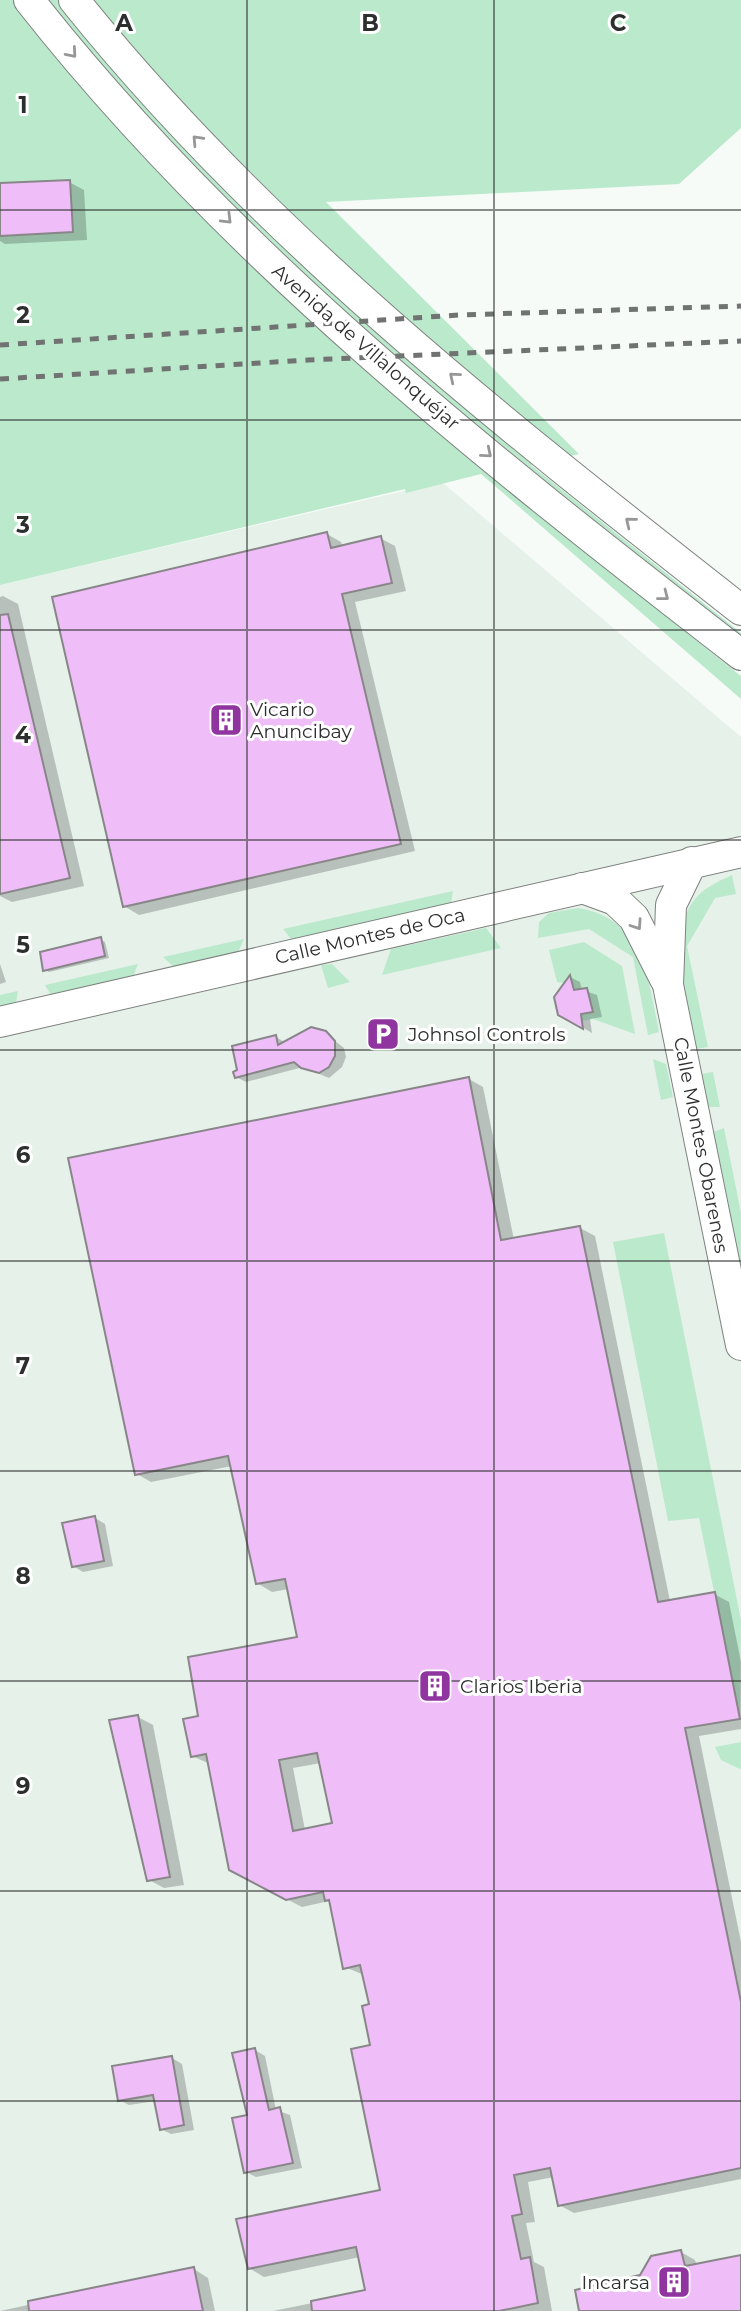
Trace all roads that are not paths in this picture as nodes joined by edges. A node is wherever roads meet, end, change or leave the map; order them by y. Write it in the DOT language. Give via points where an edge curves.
graph roads {
  1 [pos="29,0"];
  2 [pos="74,0"];
  3 [pos="741,610"];
  4 [pos="741,656"];
  5 [pos="741,852"];
  6 [pos="692,862"];
  7 [pos="582,888"];
  8 [pos="668,985"];
  9 [pos="0,1021"];
  10 [pos="741,1345"];
  1 -- 4 [label="street, Avenida de Villalonquéjar, one-way" via="187,180 339,327 619,561"];
  3 -- 2 [label="street, Avenida de Villalonquéjar, one-way" via="610,507 350,289 206,150"];
  5 -- 6 [label="street, Calle Montes de Oca"];
  6 -- 7 [label="street, Calle Montes de Oca"];
  6 -- 8 [label="street, Calle Montes Obarenes" via="671,905"];
  7 -- 8 [label="street, Calle Montes Obarenes, one-way" via="615,900 634,918"];
  7 -- 9 [label="street, Calle Montes de Oca"];
  8 -- 10 [label="street, Calle Montes Obarenes"];
}
